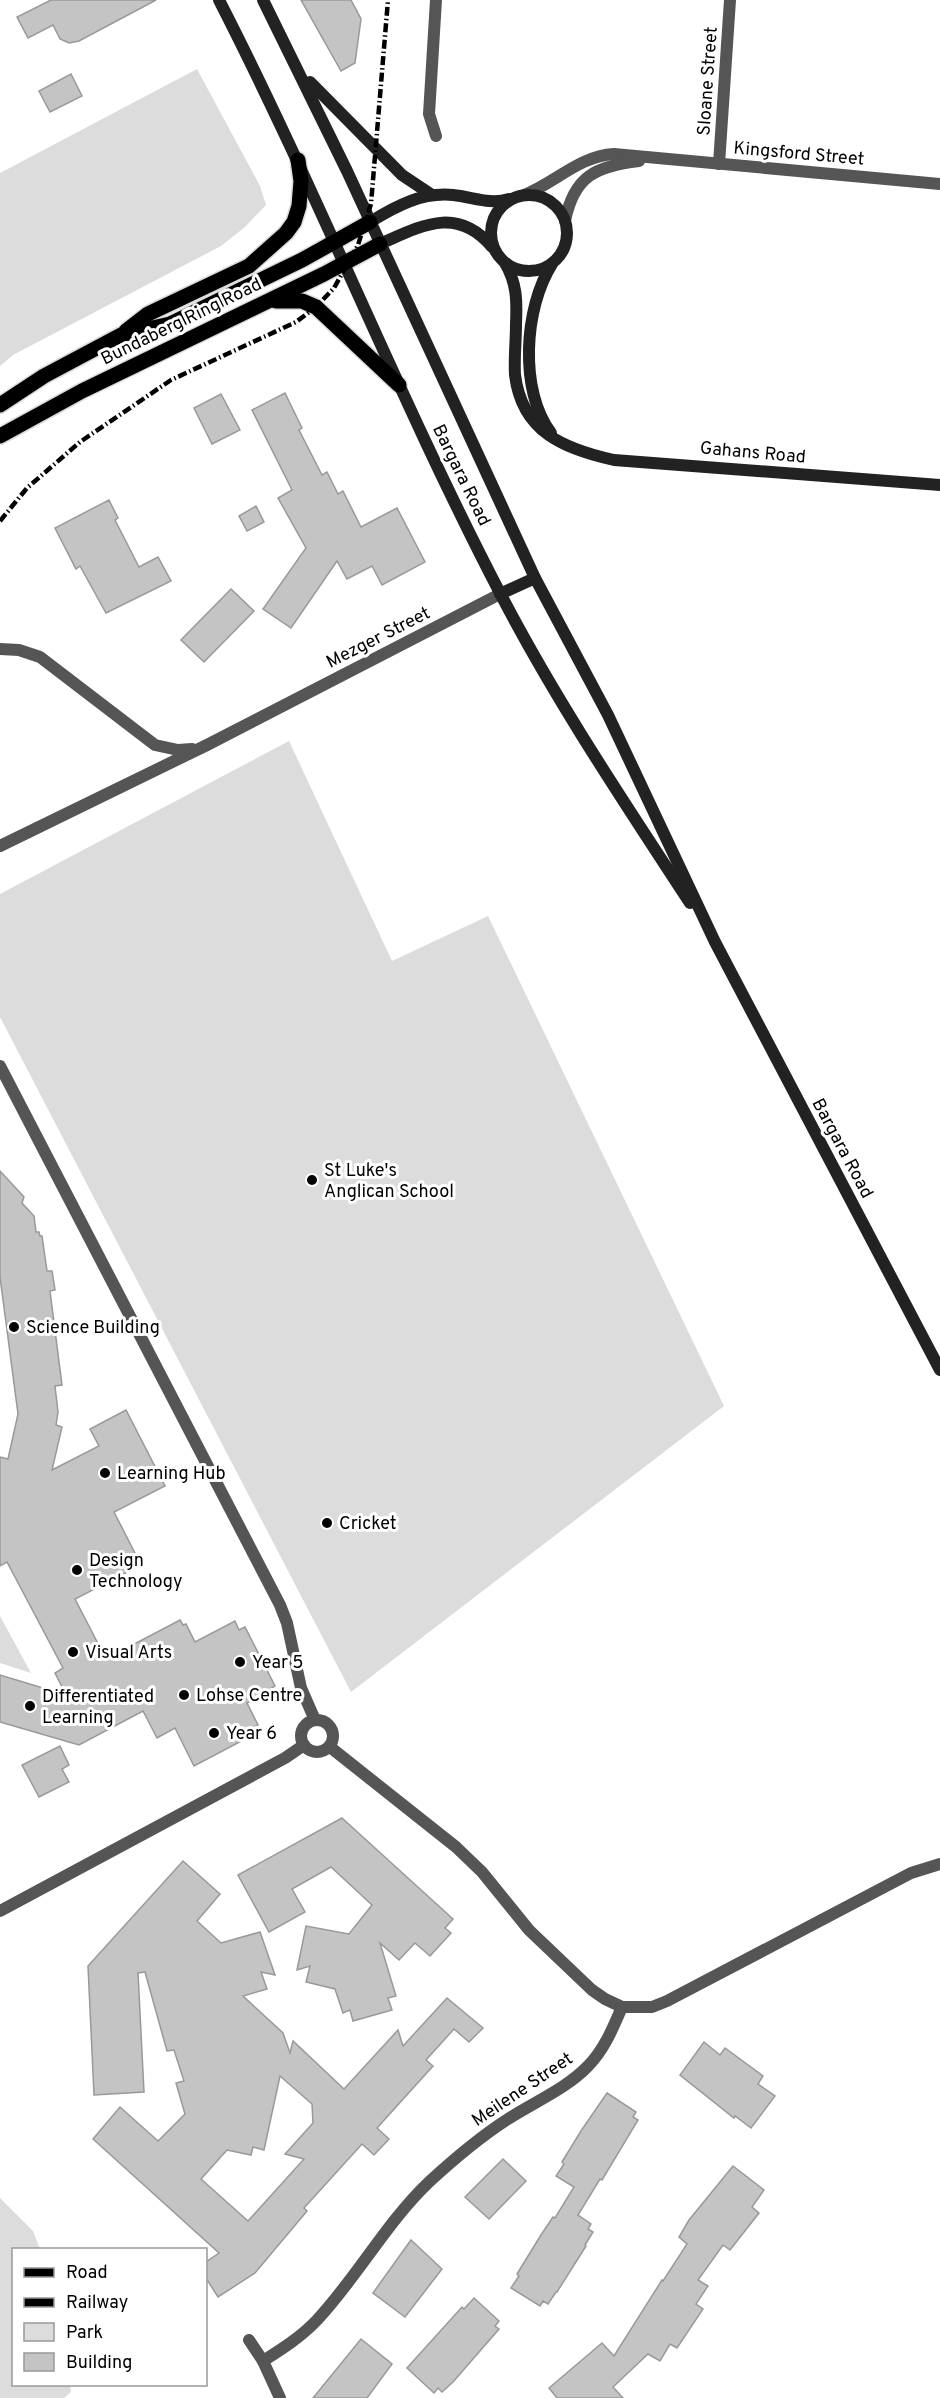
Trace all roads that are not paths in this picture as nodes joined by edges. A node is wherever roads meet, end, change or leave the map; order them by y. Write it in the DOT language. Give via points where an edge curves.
graph roads {
  1 [pos="219,0"];
  2 [pos="263,0"];
  3 [pos="436,0"];
  4 [pos="730,0"];
  5 [pos="296,64"];
  6 [pos="436,136"];
  7 [pos="655,159"];
  8 [pos="298,160"];
  9 [pos="719,164"];
  10 [pos="940,184"];
  11 [pos="432,195"];
  12 [pos="519,196"];
  13 [pos="565,221"];
  14 [pos="370,222"];
  15 [pos="335,242"];
  16 [pos="380,244"];
  17 [pos="495,250"];
  18 [pos="554,262"];
  19 [pos="344,263"];
  20 [pos="505,263"];
  21 [pos="261,304"];
  22 [pos="121,335"];
  23 [pos="399,385"];
  24 [pos="0,405"];
  25 [pos="0,436"];
  26 [pos="566,444"];
  27 [pos="940,485"];
  28 [pos="535,578"];
  29 [pos="500,594"];
  30 [pos="0,649"];
  31 [pos="207,745"];
  32 [pos="0,846"];
  33 [pos="715,942"];
  34 [pos="0,1066"];
  35 [pos="940,1370"];
  36 [pos="315,1720"];
  37 [pos="304,1745"];
  38 [pos="330,1747"];
  39 [pos="940,1864"];
  40 [pos="0,1911"];
  41 [pos="622,2007"];
  42 [pos="249,2340"];
  43 [pos="262,2361"];
  44 [pos="280,2398"];
  1 -- 8 [label="main road, Bargara Road"];
  2 -- 5 [label="main road, Bargara Road"];
  3 -- 6 [label="street" via="429,114"];
  4 -- 9 [label="street, Sloane Street"];
  5 -- 11 [label="main road" via="317,92 402,175"];
  5 -- 14 [label="main road, Bargara Road"];
  7 -- 9 [label="street, Kingsford Street"];
  7 -- 12 [label="street, Kingsford Street" via="602,154"];
  7 -- 13 [label="street, Kingsford Street" via="620,163 590,176 575,189"];
  8 -- 15 [label="main road, Bargara Road"];
  8 -- 22 [label="main road" via="299,206 286,233 249,266 148,314"];
  9 -- 10 [label="street, Kingsford Street"];
  11 -- 12 [label="main road" via="489,202"];
  11 -- 14 [label="main road" via="402,204"];
  12 -- 13 [label="main road" via="545,197 561,211"];
  12 -- 17 [label="main road" via="500,207 491,224"];
  13 -- 18 [label="main road, Gahans Road" via="566,243"];
  14 -- 15 [label="main road, Bundaberg Ring Road"];
  14 -- 16 [label="main road, Bargara Road"];
  15 -- 19 [label="main road, Bargara Road"];
  15 -- 22 [label="main road, Bundaberg Ring Road" via="170,324"];
  16 -- 17 [label="main road, Gahans Road" via="422,225 447,222 471,229"];
  16 -- 19 [label="main road, Bundaberg Ring Road"];
  16 -- 28 [label="main road, Bargara Road"];
  17 -- 20 [label="main road, Gahans Road"];
  18 -- 20 [label="main road" via="529,271"];
  18 -- 26 [label="main road, Gahans Road" via="546,274 534,316 529,371 537,410 553,434"];
  19 -- 21 [label="main road, Bundaberg Ring Road"];
  19 -- 23 [label="main road, Bargara Road"];
  20 -- 26 [label="main road, Gahans Road" via="517,291 515,375 524,407 537,426"];
  21 -- 23 [label="main road" via="291,300 316,307"];
  21 -- 25 [label="main road, Bundaberg Ring Road" via="82,391"];
  22 -- 24 [label="main road, Bundaberg Ring Road" via="44,376"];
  23 -- 29 [label="main road, Bargara Road"];
  26 -- 27 [label="main road, Gahans Road" via="614,460"];
  28 -- 29 [label="main road"];
  28 -- 33 [label="main road, Bargara Road" via="608,715"];
  29 -- 31 [label="street, Mezger Street"];
  29 -- 33 [label="main road, Bargara Road" via="572,722"];
  30 -- 31 [label="street" via="40,657 155,744 178,750"];
  31 -- 32 [label="street, Mezger Street"];
  33 -- 35 [label="main road, Bargara Road"];
  34 -- 36 [label="street" via="280,1605 302,1688"];
  36 -- 37 [label="street" via="303,1729"];
  36 -- 38 [label="street" via="330,1726 334,1737"];
  37 -- 38 [label="street" via="311,1752"];
  37 -- 40 [label="street"];
  38 -- 41 [label="street" via="456,1847 554,1955 592,1990"];
  39 -- 41 [label="street" via="911,1873 667,2001 652,2007"];
  41 -- 43 [label="street, Meilene Street" via="590,2065 487,2133 428,2183 396,2217 316,2321"];
  42 -- 43 [label="street"];
  43 -- 44 [label="street"];
}
